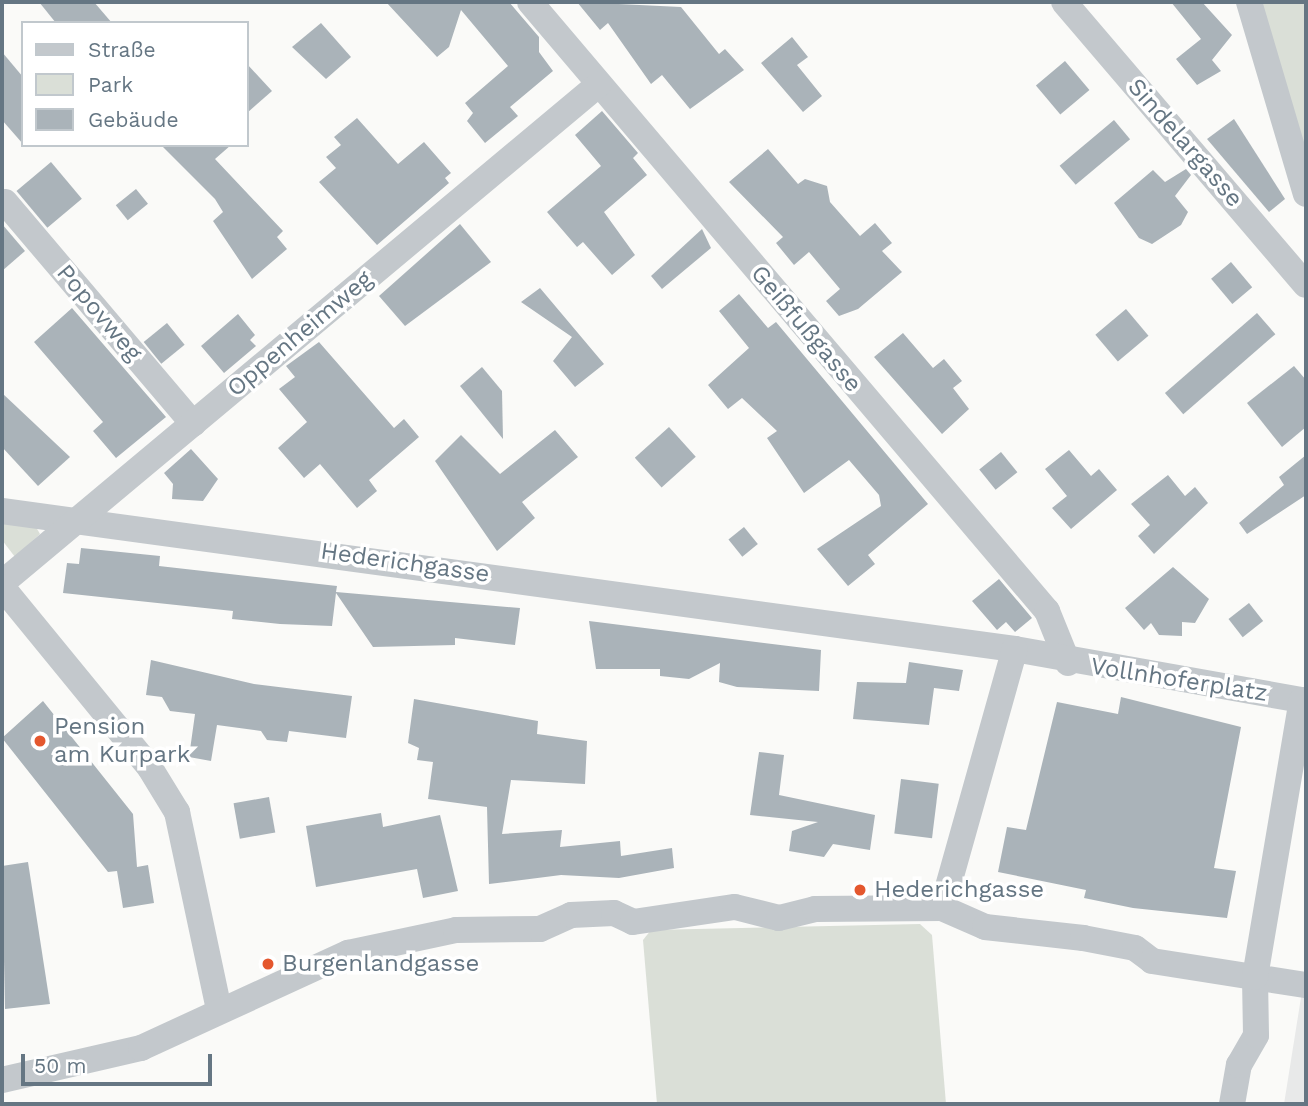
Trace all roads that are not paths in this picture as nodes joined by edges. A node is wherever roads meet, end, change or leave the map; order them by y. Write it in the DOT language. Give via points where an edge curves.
graph roads {
  1 [pos="530,2"];
  2 [pos="1064,2"];
  3 [pos="1249,2"];
  4 [pos="598,85"];
  5 [pos="1306,194"];
  6 [pos="5,202"];
  7 [pos="1306,285"];
  8 [pos="193,424"];
  9 [pos="2,511"];
  10 [pos="82,519"];
  11 [pos="2,585"];
  12 [pos="1015,649"];
  13 [pos="1068,663"];
  14 [pos="1304,698"];
  15 [pos="942,908"];
  16 [pos="1255,977"];
  17 [pos="1306,985"];
  18 [pos="219,1009"];
  19 [pos="2,1080"];
  20 [pos="1232,1104"];
  1 -- 4 [label="street, Geißfußgasse"];
  2 -- 7 [label="street, Sindelargasse"];
  3 -- 5 [label="street"];
  4 -- 8 [label="street, Oppenheimweg"];
  4 -- 13 [label="street, Geißfußgasse" via="1047,611"];
  6 -- 8 [label="street, Popovweg"];
  8 -- 10 [label="street, Oppenheimweg"];
  9 -- 10 [label="street, Hederichgasse"];
  10 -- 11 [label="street, Oppenheimweg"];
  10 -- 12 [label="street, Hederichgasse"];
  11 -- 18 [label="street" via="150,768 177,812"];
  12 -- 13 [label="street, Vollnhoferplatz"];
  12 -- 15 [label="street"];
  13 -- 14 [label="street, Vollnhoferplatz"];
  14 -- 16 [label="street, Vollnhoferplatz"];
  15 -- 16 [label="street" via="985,927 1083,938 1135,948 1152,961"];
  15 -- 18 [label="street" via="815,909 779,918 735,907 633,922 614,913 571,915 540,929 411,936 348,953"];
  16 -- 17 [label="street"];
  16 -- 20 [label="street, Vollnhoferplatz" via="1256,1035 1239,1065"];
  18 -- 19 [label="street" via="141,1048"];
}
